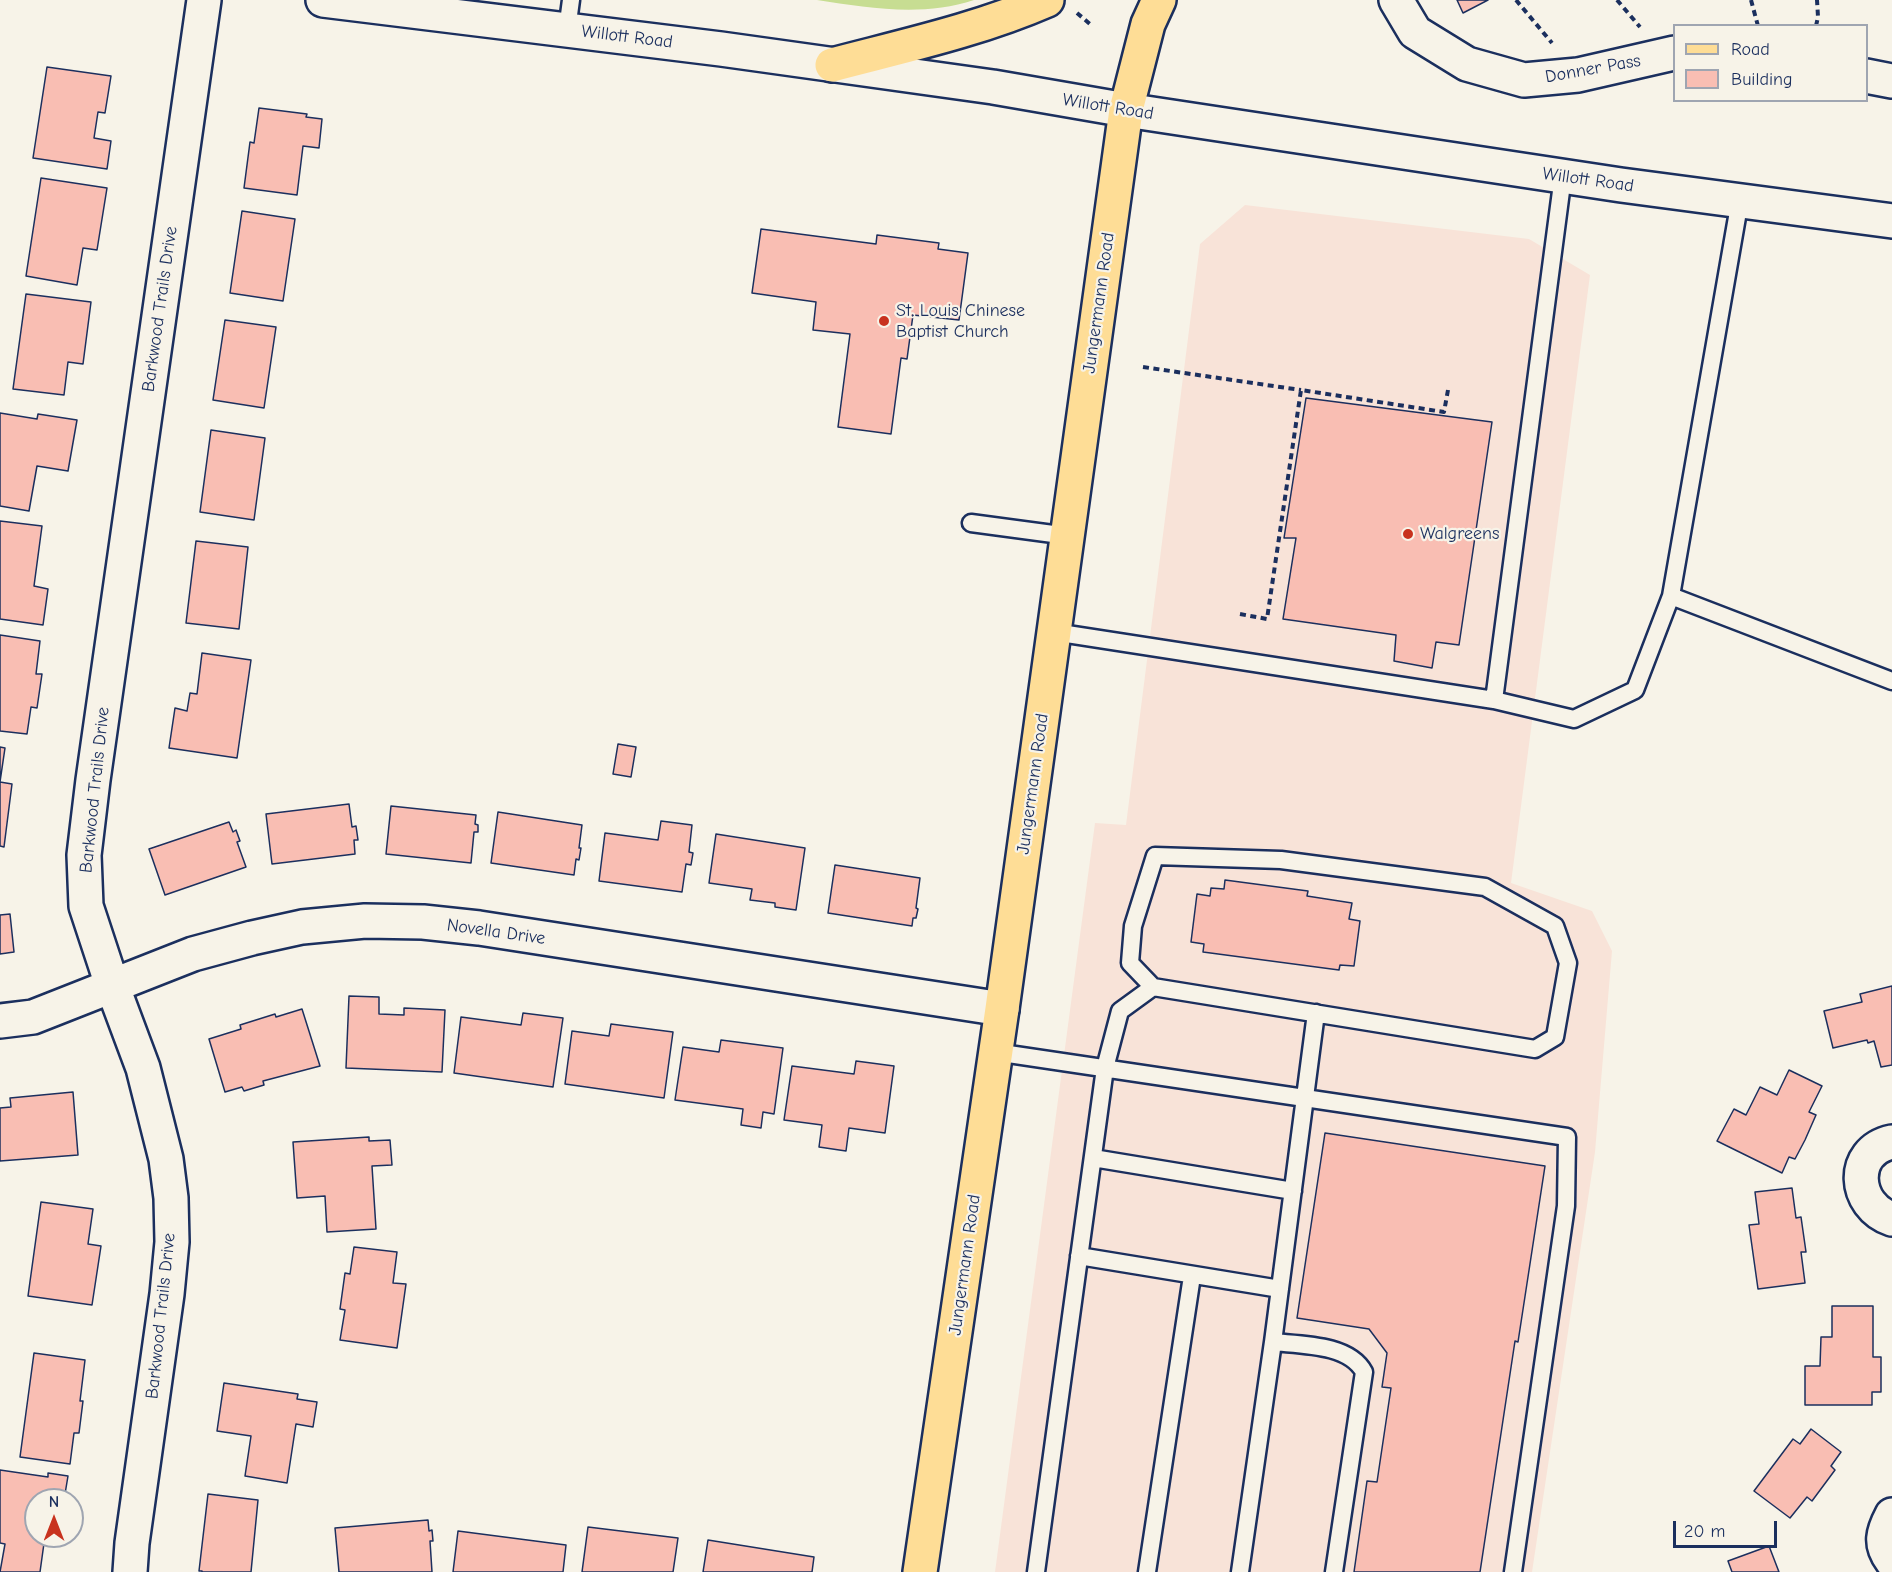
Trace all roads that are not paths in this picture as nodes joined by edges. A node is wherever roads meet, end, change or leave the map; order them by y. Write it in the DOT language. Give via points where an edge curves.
graph roads {
  1 [pos="204,0"];
  2 [pos="323,0"];
  3 [pos="1047,0"];
  4 [pos="1159,0"];
  5 [pos="1396,0"];
  6 [pos="569,15"];
  7 [pos="1673,53"];
  8 [pos="832,65"];
  9 [pos="1868,76"];
  10 [pos="1892,81"];
  11 [pos="1126,110"];
  12 [pos="1563,176"];
  13 [pos="1740,200"];
  14 [pos="1892,221"];
  15 [pos="971,523"];
  16 [pos="1068,536"];
  17 [pos="1671,596"];
  18 [pos="1054,632"];
  19 [pos="1892,681"];
  20 [pos="1494,700"];
  21 [pos="112,985"];
  22 [pos="1153,987"];
  23 [pos="1002,1009"];
  24 [pos="1316,1013"];
  25 [pos="0,1020"];
  26 [pos="995,1052"];
  27 [pos="1105,1068"];
  28 [pos="1305,1098"];
  29 [pos="1892,1142"];
  30 [pos="1093,1158"];
  31 [pos="1293,1191"];
  32 [pos="1892,1219"];
  33 [pos="1079,1256"];
  34 [pos="1192,1276"];
  35 [pos="1280,1289"];
  36 [pos="1273,1342"];
  37 [pos="1892,1515"];
  38 [pos="1892,1561"];
  39 [pos="130,1572"];
  40 [pos="920,1572"];
  41 [pos="1036,1572"];
  42 [pos="1147,1572"];
  43 [pos="1240,1572"];
  44 [pos="1334,1572"];
  45 [pos="1513,1572"];
  1 -- 21 [label="street, Barkwood Trails Drive" via="84,855 86,906"];
  2 -- 6 [label="street, Willott Road"];
  3 -- 8 [label="main road" via="1010,16"];
  4 -- 11 [label="main road, Jungermann Road" via="1148,24"];
  5 -- 7 [label="street, Donner Pass" via="1414,32 1467,64 1524,80 1578,75"];
  6 -- 8 [label="street, Willott Road" via="721,49"];
  8 -- 11 [label="street, Willott Road"];
  9 -- 10 [label="street"];
  11 -- 12 [label="street, Willott Road"];
  11 -- 16 [label="main road, Jungermann Road"];
  12 -- 13 [label="street, Willott Road"];
  12 -- 20 [label="lane"];
  13 -- 14 [label="street, Willott Road"];
  13 -- 17 [label="lane"];
  15 -- 16 [label="lane"];
  16 -- 18 [label="main road, Jungermann Road"];
  17 -- 19 [label="lane"];
  17 -- 20 [label="lane" via="1635,690 1574,719"];
  18 -- 20 [label="lane"];
  18 -- 23 [label="main road, Jungermann Road"];
  21 -- 23 [label="street, Novella Drive" via="193,954 302,927 365,921 423,922"];
  21 -- 25 [label="street, Novella Drive" via="33,1017"];
  21 -- 39 [label="street, Barkwood Trails Drive" via="143,1068 166,1159 171,1198 167,1294"];
  22 -- 24 [label="lane"];
  22 -- 24 [label="lane" via="1130,963 1133,926 1155,856 1281,860 1485,887 1555,926 1568,963 1555,1037 1535,1049"];
  22 -- 27 [label="lane" via="1120,1011"];
  23 -- 26 [label="main road, Jungermann Road"];
  24 -- 28 [label="lane"];
  26 -- 27 [label="lane"];
  26 -- 40 [label="main road, Jungermann Road"];
  27 -- 28 [label="lane"];
  27 -- 30 [label="lane"];
  28 -- 31 [label="lane"];
  28 -- 45 [label="lane" via="1567,1137 1566,1206"];
  29 -- 32 [label="street" via="1874,1150 1866,1160 1861,1185 1872,1208"];
  30 -- 31 [label="lane"];
  30 -- 33 [label="lane"];
  31 -- 35 [label="lane"];
  33 -- 34 [label="lane"];
  33 -- 41 [label="lane"];
  34 -- 35 [label="lane"];
  34 -- 42 [label="lane"];
  35 -- 36 [label="lane"];
  36 -- 43 [label="lane"];
  36 -- 44 [label="lane" via="1334,1350 1351,1357 1364,1372"];
  37 -- 38 [label="street" via="1883,1544"];
}
